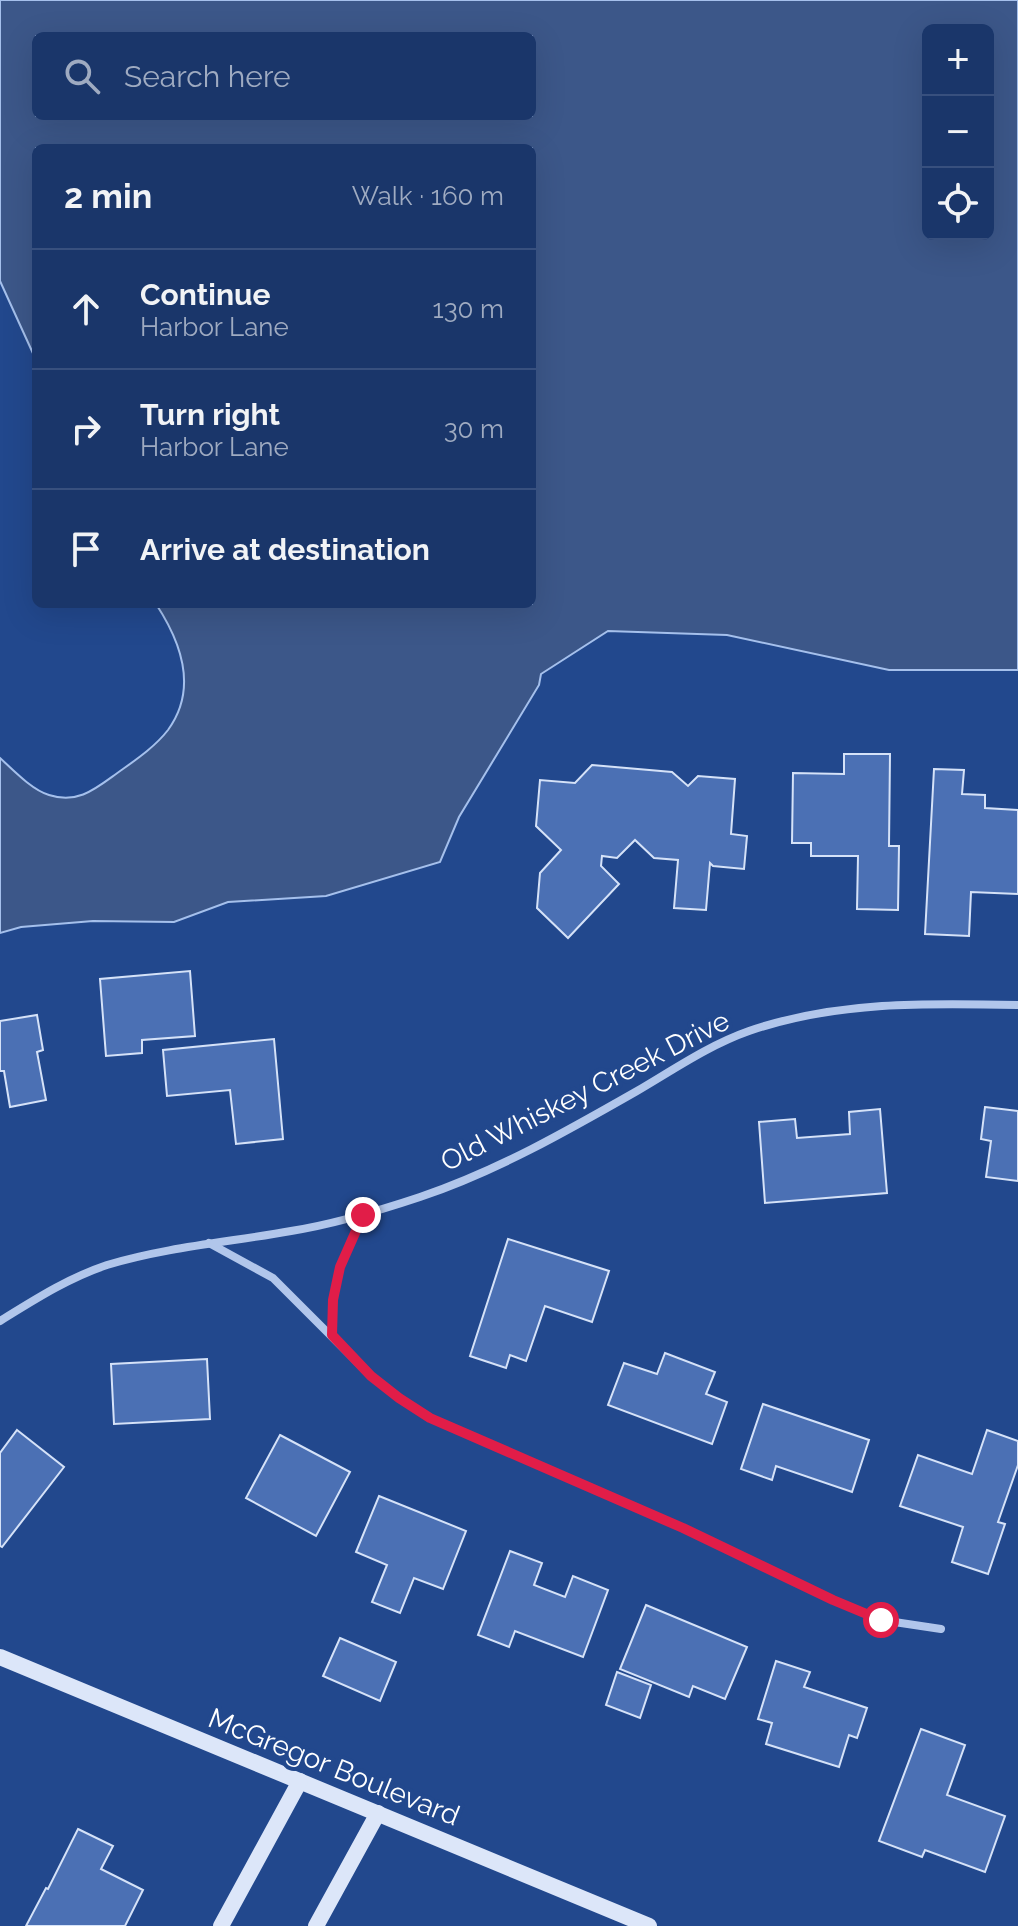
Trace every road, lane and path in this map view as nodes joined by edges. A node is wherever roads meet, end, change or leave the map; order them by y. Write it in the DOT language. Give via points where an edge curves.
graph roads {
  1 [pos="1018,1005"];
  2 [pos="363,1215"];
  3 [pos="209,1243"];
  4 [pos="0,1321"];
  5 [pos="332,1335"];
  6 [pos="941,1629"];
  7 [pos="0,1657"];
  8 [pos="300,1781"];
  9 [pos="378,1813"];
  10 [pos="221,1926"];
  11 [pos="316,1926"];
  12 [pos="649,1926"];
  1 -- 2 [label="street, Old Whiskey Creek Drive" via="865,1006 748,1032 715,1045 490,1170"];
  2 -- 3 [label="street, Old Whiskey Creek Drive"];
  2 -- 5 [label="street" via="340,1267"];
  3 -- 4 [label="street, Old Whiskey Creek Drive" via="105,1266 57,1286"];
  3 -- 5 [label="street" via="273,1278"];
  5 -- 6 [label="street" via="371,1376 430,1418 881,1620"];
  7 -- 8 [label="main road, McGregor Boulevard"];
  8 -- 9 [label="main road, McGregor Boulevard"];
  8 -- 10 [label="main road"];
  9 -- 11 [label="main road"];
  9 -- 12 [label="main road, McGregor Boulevard"];
}
